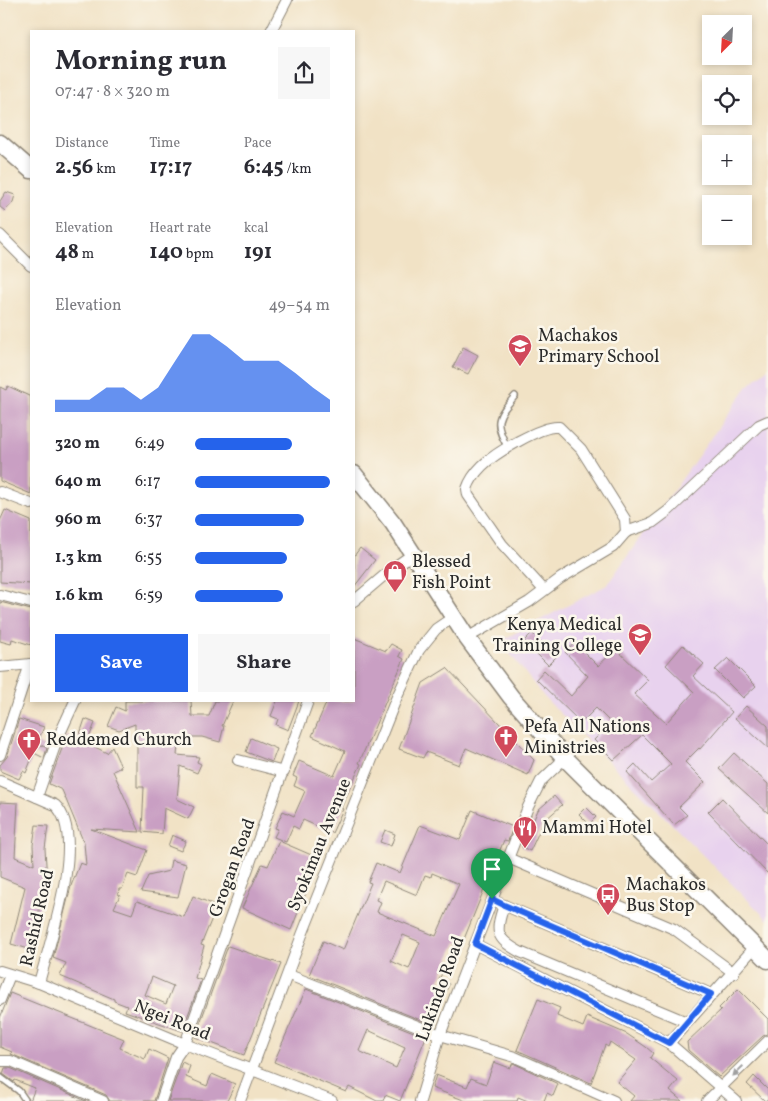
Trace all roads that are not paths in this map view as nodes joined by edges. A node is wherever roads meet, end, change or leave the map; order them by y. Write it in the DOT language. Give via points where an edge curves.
graph roads {
  1 [pos="287,0"];
  2 [pos="272,30"];
  3 [pos="0,143"];
  4 [pos="30,169"];
  5 [pos="0,235"];
  6 [pos="30,265"];
  7 [pos="515,396"];
  8 [pos="768,421"];
  9 [pos="509,448"];
  10 [pos="355,475"];
  11 [pos="0,492"];
  12 [pos="30,504"];
  13 [pos="626,532"];
  14 [pos="413,554"];
  15 [pos="544,590"];
  16 [pos="0,595"];
  17 [pos="355,600"];
  18 [pos="30,602"];
  19 [pos="454,616"];
  20 [pos="467,638"];
  21 [pos="30,664"];
  22 [pos="0,667"];
  23 [pos="30,667"];
  24 [pos="75,702"];
  25 [pos="308,702"];
  26 [pos="0,755"];
  27 [pos="565,758"];
  28 [pos="238,760"];
  29 [pos="284,772"];
  30 [pos="0,780"];
  31 [pos="37,797"];
  32 [pos="508,858"];
  33 [pos="492,899"];
  34 [pos="504,905"];
  35 [pos="475,944"];
  36 [pos="755,947"];
  37 [pos="768,960"];
  38 [pos="734,972"];
  39 [pos="5,973"];
  40 [pos="289,975"];
  41 [pos="39,983"];
  42 [pos="711,994"];
  43 [pos="0,1000"];
  44 [pos="687,1022"];
  45 [pos="440,1035"];
  46 [pos="768,1041"];
  47 [pos="669,1043"];
  48 [pos="185,1044"];
  49 [pos="0,1061"];
  50 [pos="252,1070"];
  51 [pos="0,1077"];
  52 [pos="721,1088"];
  53 [pos="26,1101"];
  54 [pos="103,1101"];
  55 [pos="161,1101"];
  56 [pos="240,1101"];
  57 [pos="332,1101"];
  58 [pos="420,1101"];
  59 [pos="614,1101"];
  60 [pos="707,1101"];
  61 [pos="736,1101"];
  1 -- 2 [label="street"];
  3 -- 4 [label="highway"];
  5 -- 6 [label="street"];
  7 -- 9 [label="lane" via="498,420 501,435"];
  8 -- 13 [label="street" via="759,425 652,523"];
  9 -- 13 [label="street" via="547,428 559,426 581,449 625,519"];
  9 -- 15 [label="street" via="482,466 470,482 468,494 502,544"];
  10 -- 14 [label="highway"];
  11 -- 12 [label="street"];
  13 -- 15 [label="street" via="613,547"];
  14 -- 17 [label="street"];
  14 -- 19 [label="highway"];
  15 -- 20 [label="street"];
  16 -- 18 [label="street"];
  19 -- 20 [label="highway"];
  19 -- 40 [label="street, Syokimau Avenue" via="436,629 418,650 348,816"];
  20 -- 27 [label="highway" via="511,696"];
  21 -- 22 [label="street"];
  23 -- 26 [label="street"];
  24 -- 31 [label="street"];
  25 -- 29 [label="street, Grogan Road"];
  27 -- 32 [label="street, Lukindo Road" via="541,781"];
  27 -- 36 [label="highway"];
  28 -- 29 [label="street"];
  29 -- 48 [label="street, Grogan Road"];
  30 -- 31 [label="street, Rashid Road"];
  31 -- 41 [label="street, Rashid Road" via="61,811 67,822 68,844 67,873"];
  32 -- 33 [label="street, Lukindo Road"];
  32 -- 38 [label="street" via="674,929"];
  33 -- 34 [label="street"];
  33 -- 35 [label="street, Lukindo Road"];
  34 -- 42 [label="street"];
  34 -- 44 [label="street" via="498,933 502,942"];
  35 -- 45 [label="street, Lukindo Road"];
  35 -- 47 [label="street"];
  36 -- 37 [label="highway"];
  36 -- 38 [label="street"];
  38 -- 42 [label="street"];
  39 -- 41 [label="street, Ngei Road"];
  39 -- 43 [label="street"];
  40 -- 45 [label="street"];
  40 -- 50 [label="street, Syokimau Avenue"];
  41 -- 48 [label="street, Ngei Road"];
  42 -- 44 [label="street"];
  44 -- 47 [label="street"];
  45 -- 58 [label="street, Lukindo Road"];
  45 -- 59 [label="street" via="515,1057"];
  46 -- 52 [label="street, one-way"];
  47 -- 52 [label="street"];
  48 -- 50 [label="street, Ngei Road"];
  48 -- 55 [label="street, Grogan Road" via="176,1057"];
  49 -- 54 [label="street" via="11,1061"];
  50 -- 56 [label="street, Syokimau Avenue"];
  50 -- 57 [label="street, Ngei Road"];
  51 -- 53 [label="lane" via="19,1091"];
  52 -- 60 [label="street"];
  52 -- 61 [label="street"];
}
